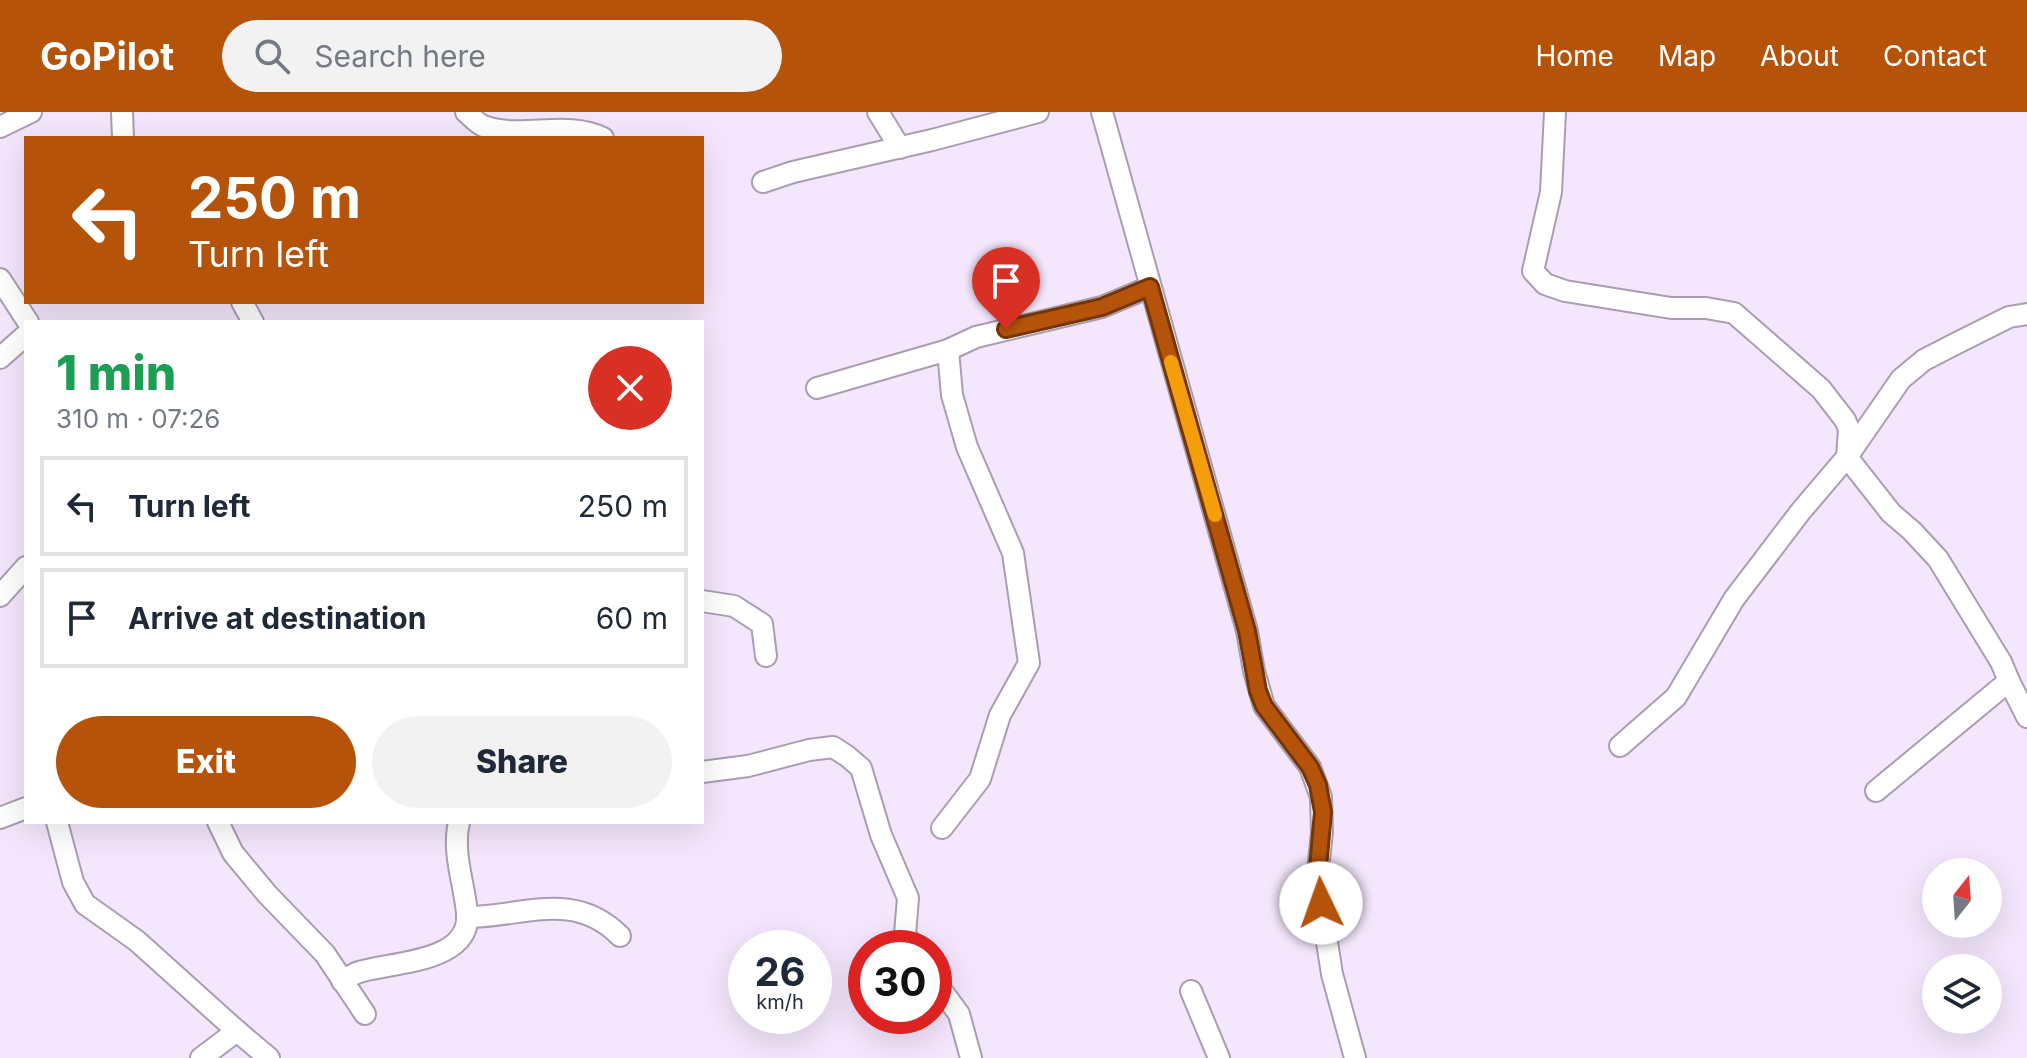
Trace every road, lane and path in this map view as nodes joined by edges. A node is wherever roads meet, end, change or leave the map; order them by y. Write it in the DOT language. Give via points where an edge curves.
graph roads {
  1 [pos="31,112"];
  2 [pos="122,112"];
  3 [pos="466,112"];
  4 [pos="878,112"];
  5 [pos="1038,112"];
  6 [pos="1102,112"];
  7 [pos="1555,112"];
  8 [pos="0,126"];
  9 [pos="123,136"];
  10 [pos="599,136"];
  11 [pos="900,148"];
  12 [pos="763,182"];
  13 [pos="0,279"];
  14 [pos="1150,287"];
  15 [pos="2027,314"];
  16 [pos="27,320"];
  17 [pos="24,337"];
  18 [pos="948,350"];
  19 [pos="0,358"];
  20 [pos="817,388"];
  21 [pos="1847,457"];
  22 [pos="24,569"];
  23 [pos="0,596"];
  24 [pos="704,601"];
  25 [pos="766,656"];
  26 [pos="2009,681"];
  27 [pos="2027,717"];
  28 [pos="1620,746"];
  29 [pos="704,772"];
  30 [pos="1876,791"];
  31 [pos="24,809"];
  32 [pos="0,818"];
  33 [pos="58,824"];
  34 [pos="219,824"];
  35 [pos="459,824"];
  36 [pos="942,828"];
  37 [pos="467,917"];
  38 [pos="905,930"];
  39 [pos="620,936"];
  40 [pos="342,981"];
  41 [pos="1191,991"];
  42 [pos="952,1004"];
  43 [pos="365,1014"];
  44 [pos="237,1031"];
  45 [pos="201,1058"];
  46 [pos="269,1058"];
  47 [pos="971,1058"];
  48 [pos="1219,1058"];
  49 [pos="1355,1058"];
  1 -- 8 [label="street"];
  2 -- 9 [label="street"];
  3 -- 10 [label="street" via="483,127 589,131"];
  4 -- 11 [label="street"];
  5 -- 11 [label="street"];
  6 -- 14 [label="street"];
  7 -- 21 [label="street" via="1551,192 1533,271 1537,278 1565,291 1734,313 1821,389 1849,429"];
  11 -- 12 [label="street"];
  13 -- 16 [label="street"];
  14 -- 18 [label="street" via="1102,307 976,337"];
  14 -- 49 [label="street" via="1247,631 1258,691 1310,767 1321,797 1317,879 1332,974"];
  15 -- 21 [label="street" via="2009,317 1924,360 1901,379"];
  17 -- 19 [label="street"];
  18 -- 20 [label="street"];
  18 -- 36 [label="street" via="952,395 967,447 1013,553 1029,663 1000,715 980,779"];
  21 -- 26 [label="street" via="1891,513 1938,559"];
  21 -- 28 [label="street" via="1734,599 1676,697"];
  22 -- 23 [label="street"];
  24 -- 25 [label="street" via="734,606 762,624"];
  26 -- 27 [label="street"];
  26 -- 30 [label="street"];
  29 -- 38 [label="street" via="833,747 847,756 861,768 908,898"];
  31 -- 32 [label="street"];
  33 -- 44 [label="street" via="73,882 85,904 137,941"];
  34 -- 40 [label="street" via="246,870 325,954"];
  35 -- 37 [label="street" via="455,841"];
  37 -- 39 [label="street" via="557,907 592,917"];
  37 -- 40 [label="street" via="464,935 448,949"];
  40 -- 43 [label="street"];
  41 -- 48 [label="street"];
  42 -- 47 [label="street"];
  44 -- 45 [label="street"];
  44 -- 46 [label="street"];
}
